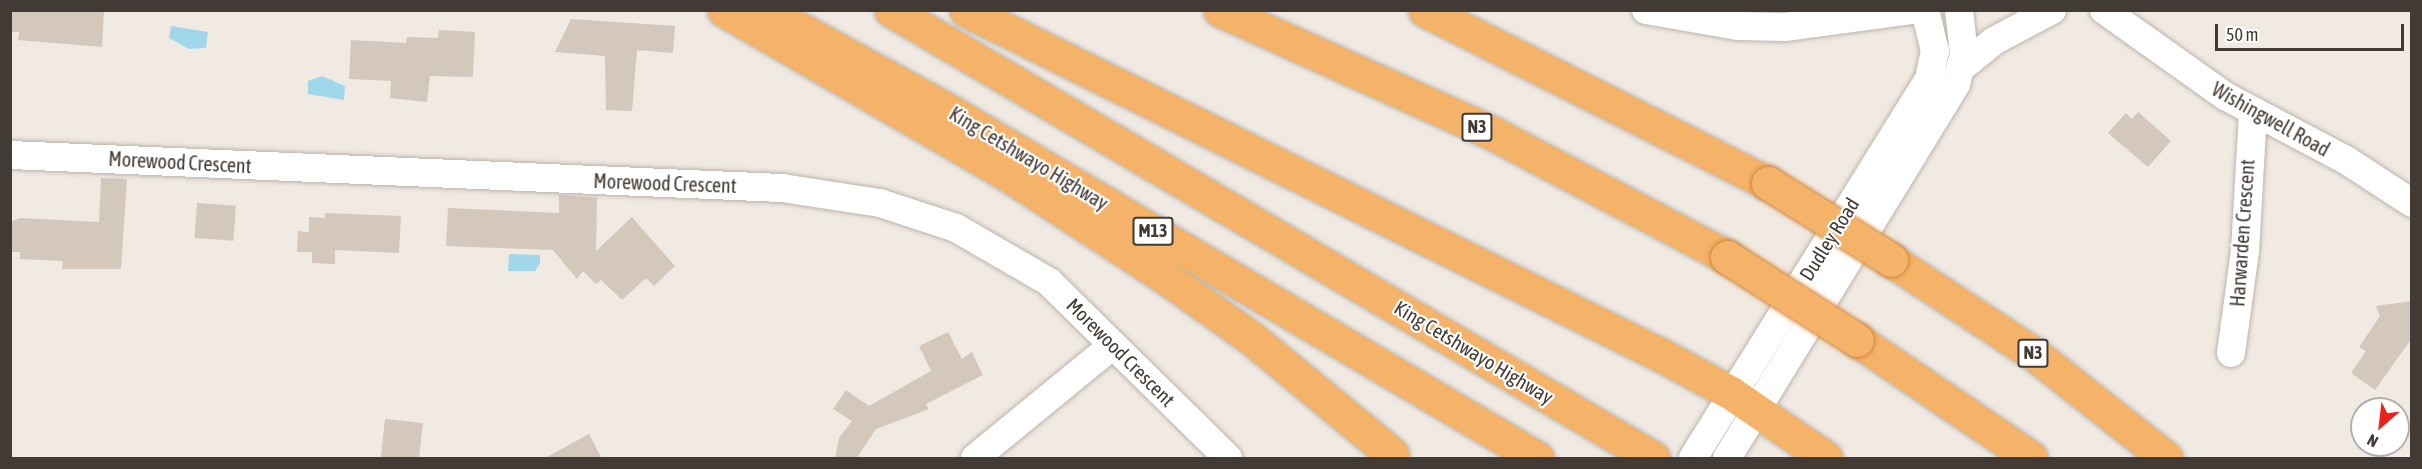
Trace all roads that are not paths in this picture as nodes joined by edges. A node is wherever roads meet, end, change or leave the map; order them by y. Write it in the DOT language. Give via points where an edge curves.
graph roads {
  1 [pos="724,10"];
  2 [pos="765,10"];
  3 [pos="891,10"];
  4 [pos="966,10"];
  5 [pos="1220,10"];
  6 [pos="1425,10"];
  7 [pos="1646,10"];
  8 [pos="1913,10"];
  9 [pos="1925,10"];
  10 [pos="1959,10"];
  11 [pos="2052,10"];
  12 [pos="2104,10"];
  13 [pos="1785,19"];
  14 [pos="1962,67"];
  15 [pos="2253,113"];
  16 [pos="10,155"];
  17 [pos="2412,203"];
  18 [pos="1113,345"];
  19 [pos="2231,353"];
  20 [pos="1744,402"];
  21 [pos="1730,452"];
  22 [pos="1392,457"];
  23 [pos="975,459"];
  24 [pos="1228,459"];
  25 [pos="1537,459"];
  26 [pos="1653,459"];
  27 [pos="1693,459"];
  28 [pos="1826,459"];
  29 [pos="2031,459"];
  30 [pos="2166,459"];
  1 -- 22 [label="highway" via="1007,174 1165,276 1250,337"];
  2 -- 25 [label="highway, King Cetshwayo Highway / M13" via="937,104"];
  3 -- 26 [label="highway, King Cetshwayo Highway"];
  4 -- 20 [label="highway"];
  5 -- 29 [label="highway, N3, bridge" via="1494,134 1727,257"];
  6 -- 30 [label="highway, N3, bridge" via="1768,183 2034,354"];
  7 -- 13 [label="street"];
  8 -- 13 [label="street"];
  9 -- 20 [label="street, Dudley Road" via="1935,51 1929,79"];
  10 -- 14 [label="street"];
  11 -- 14 [label="street, Dudley Road" via="1994,41"];
  12 -- 15 [label="street, Wishingwell Road"];
  14 -- 20 [label="street, Dudley Road"];
  15 -- 17 [label="street, Wishingwell Road" via="2346,160"];
  15 -- 19 [label="street, Harwarden Crescent" via="2245,251"];
  16 -- 18 [label="street, Morewood Crescent" via="834,194 917,213 992,246 1049,282"];
  18 -- 23 [label="street"];
  18 -- 24 [label="street, Morewood Crescent"];
  20 -- 21 [label="street, Dudley Road"];
  20 -- 27 [label="street, Dudley Road" via="1708,434"];
  20 -- 28 [label="highway"];
}
